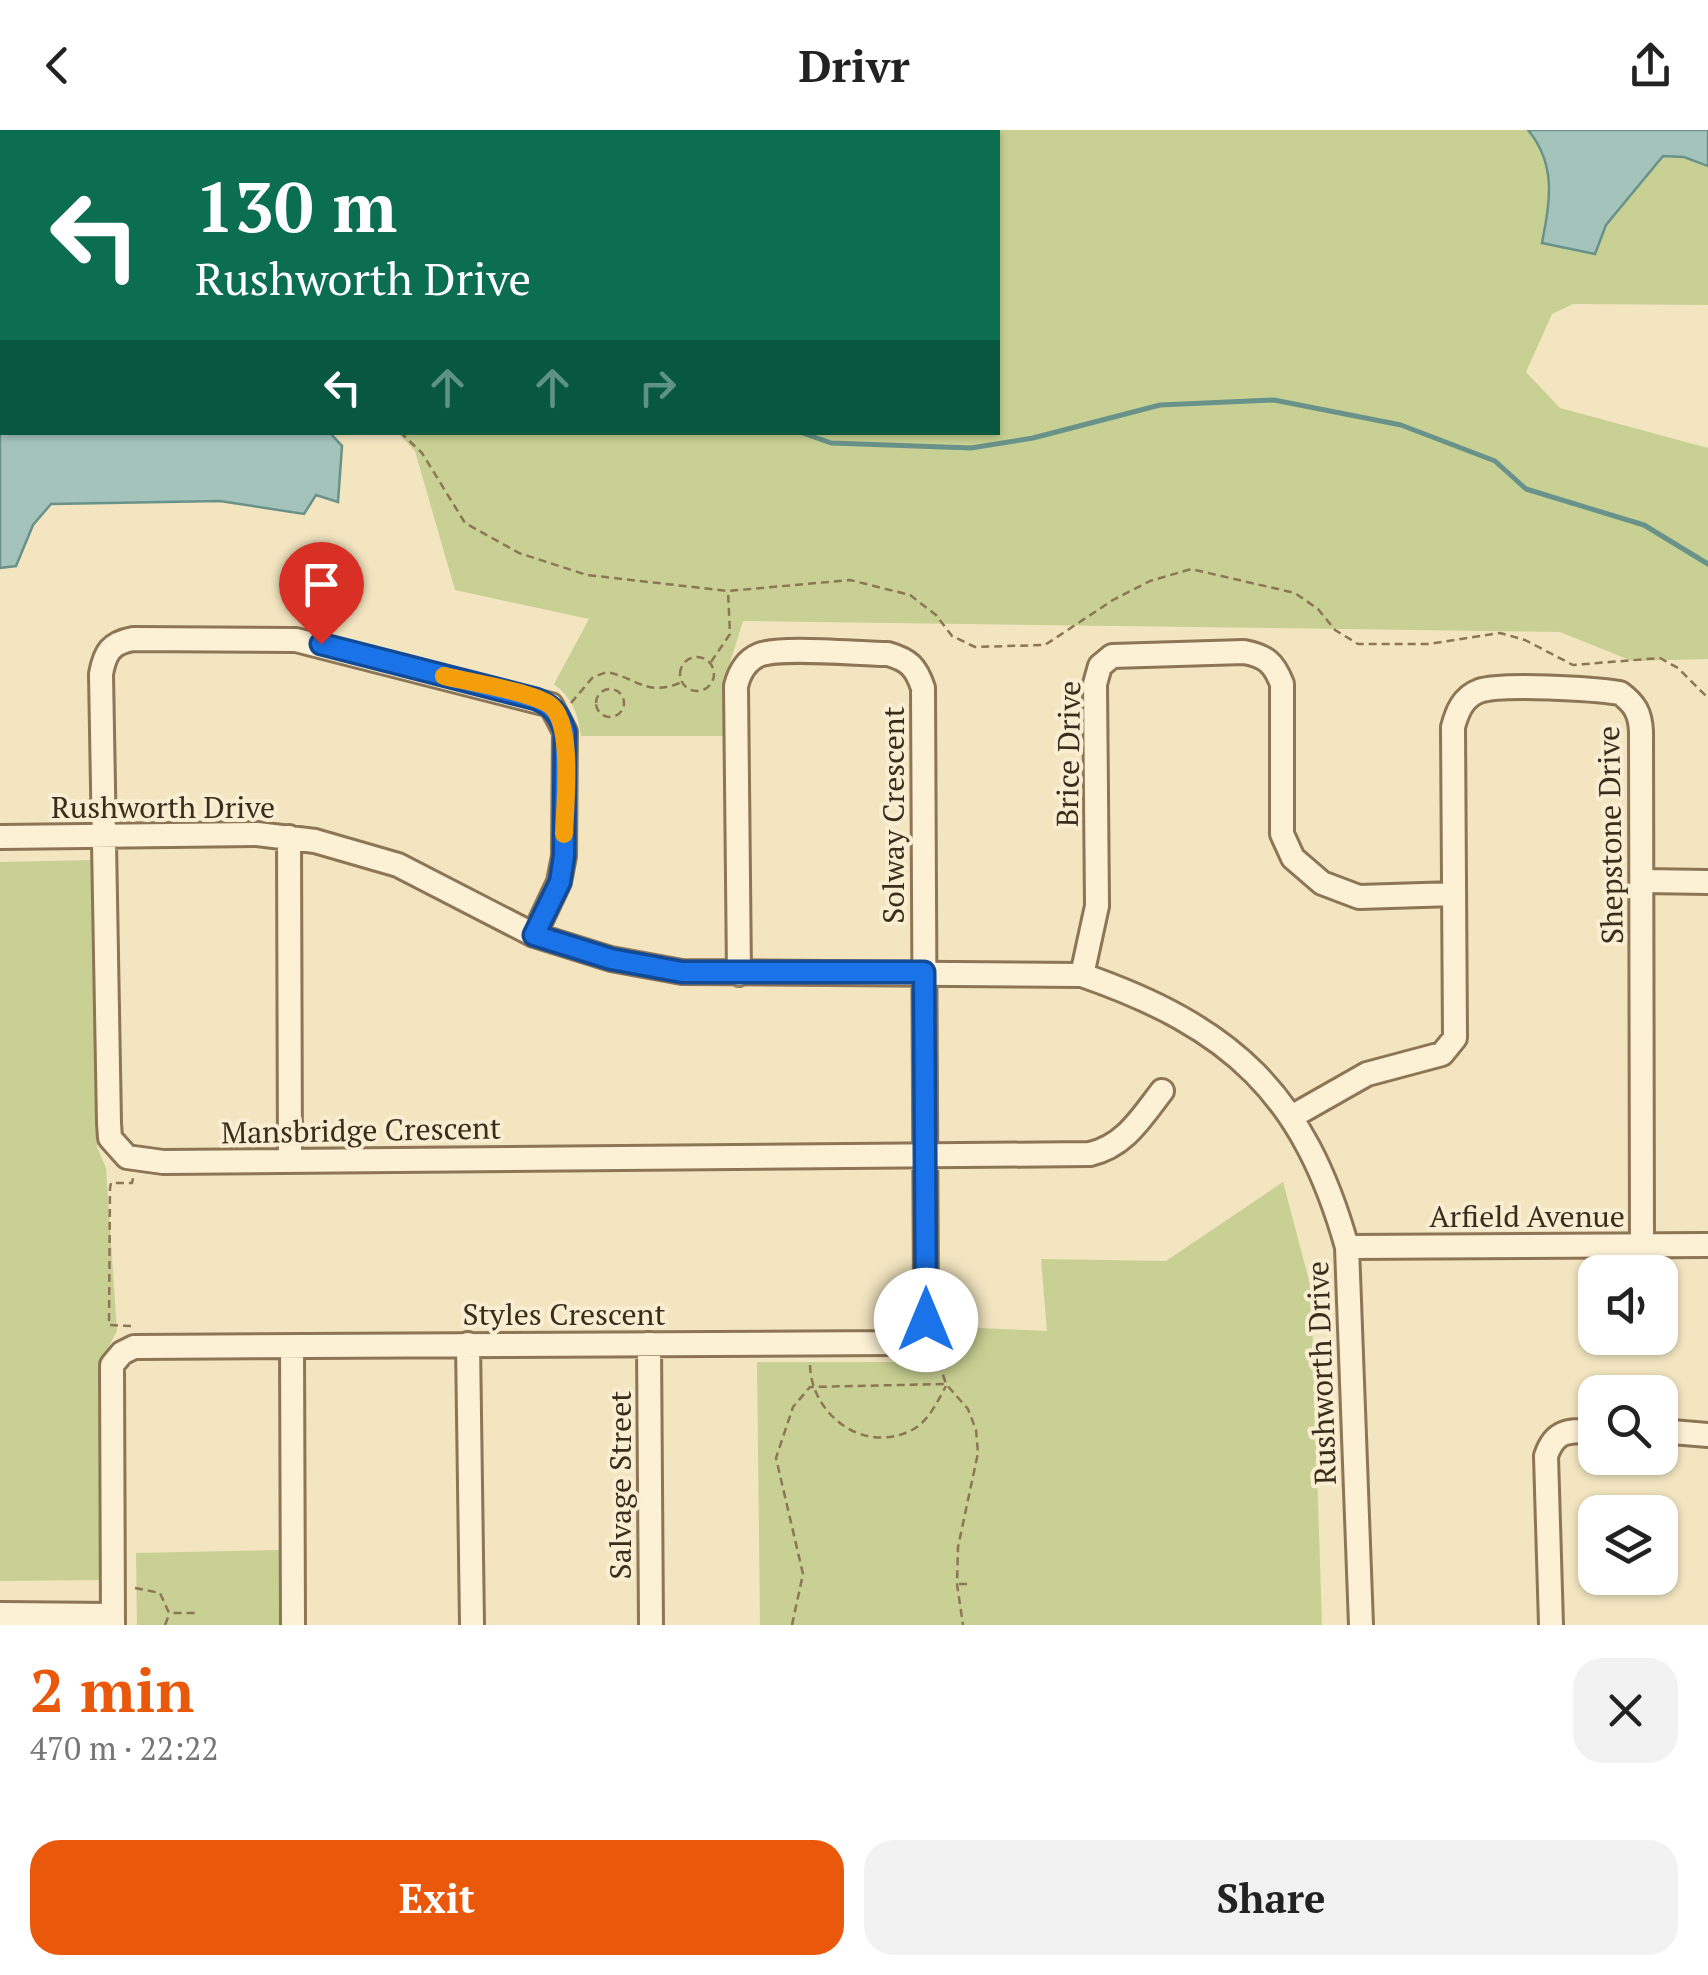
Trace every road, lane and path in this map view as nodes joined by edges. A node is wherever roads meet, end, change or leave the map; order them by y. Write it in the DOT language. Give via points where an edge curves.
graph roads {
  1 [pos="403,435"];
  2 [pos="728,591"];
  3 [pos="710,663"];
  4 [pos="682,682"];
  5 [pos="1708,698"];
  6 [pos="570,703"];
  7 [pos="595,705"];
  8 [pos="106,836"];
  9 [pos="0,837"];
  10 [pos="289,837"];
  11 [pos="1644,882"];
  12 [pos="1708,882"];
  13 [pos="1454,894"];
  14 [pos="534,935"];
  15 [pos="924,972"];
  16 [pos="739,974"];
  17 [pos="1082,975"];
  18 [pos="1162,1090"];
  19 [pos="1293,1116"];
  20 [pos="925,1156"];
  21 [pos="290,1160"];
  22 [pos="133,1176"];
  23 [pos="1642,1246"];
  24 [pos="1708,1246"];
  25 [pos="1347,1247"];
  26 [pos="131,1326"];
  27 [pos="468,1344"];
  28 [pos="649,1344"];
  29 [pos="292,1347"];
  30 [pos="934,1350"];
  31 [pos="810,1364"];
  32 [pos="946,1384"];
  33 [pos="810,1387"];
  34 [pos="1578,1431"];
  35 [pos="1678,1432"];
  36 [pos="1708,1435"];
  37 [pos="956,1584"];
  38 [pos="972,1584"];
  39 [pos="134,1588"];
  40 [pos="169,1613"];
  41 [pos="199,1613"];
  42 [pos="0,1614"];
  43 [pos="113,1620"];
  44 [pos="165,1625"];
  45 [pos="293,1625"];
  46 [pos="472,1625"];
  47 [pos="650,1625"];
  48 [pos="792,1625"];
  49 [pos="963,1625"];
  50 [pos="1361,1625"];
  51 [pos="1551,1625"];
  1 -- 2 [label="path" via="422,453 465,523 519,552 603,578"];
  2 -- 3 [label="path" via="730,634"];
  2 -- 5 [label="path" via="850,580 910,596 952,636 975,647 1044,644 1113,600 1191,569 1295,593 1358,644 1500,634 1573,665 1660,658"];
  3 -- 4 [label="path" via="690,658 682,666"];
  3 -- 4 [label="path" via="708,686 694,690"];
  4 -- 6 [label="path" via="651,689 607,672 593,677"];
  7 -- 7 [label="path" via="599,714 616,717 622,693 607,688"];
  8 -- 9 [label="street, Rushworth Drive"];
  8 -- 10 [label="street, Rushworth Drive"];
  8 -- 14 [label="street" via="101,674 105,654 117,642 269,638 321,644 536,699 560,716 564,856 560,882"];
  8 -- 21 [label="street, Mansbridge Crescent" via="109,1123 116,1148 141,1162"];
  10 -- 14 [label="street, Rushworth Drive" via="398,865"];
  10 -- 21 [label="street"];
  11 -- 12 [label="street"];
  11 -- 13 [label="street, Shepstone Drive" via="1641,731 1634,704 1604,690 1489,689 1466,698 1453,727"];
  11 -- 23 [label="street, Shepstone Drive"];
  13 -- 17 [label="street, Brice Drive" via="1359,897 1322,882 1293,858 1282,834 1282,684 1264,655 1112,656 1100,666 1095,684 1097,906"];
  13 -- 19 [label="street, Shepstone Drive" via="1456,1021 1450,1048 1368,1074"];
  14 -- 16 [label="street, Rushworth Drive" via="636,964"];
  15 -- 16 [label="street, Rushworth Drive"];
  15 -- 16 [label="street, Solway Crescent" via="917,670 888,654 770,653 749,662 736,686"];
  15 -- 17 [label="street, Rushworth Drive"];
  15 -- 20 [label="street, Styles Crescent"];
  17 -- 19 [label="street, Rushworth Drive" via="1199,1026"];
  18 -- 20 [label="street, Mansbridge Crescent" via="1108,1150"];
  19 -- 25 [label="street, Rushworth Drive" via="1332,1197"];
  20 -- 21 [label="street, Mansbridge Crescent"];
  20 -- 28 [label="street, Styles Crescent" via="926,1320 910,1338"];
  22 -- 26 [label="path" via="132,1183 110,1183 109,1325"];
  23 -- 24 [label="street, Arfield Avenue"];
  23 -- 25 [label="street, Arfield Avenue"];
  25 -- 50 [label="street, Rushworth Drive"];
  27 -- 28 [label="street, Styles Crescent"];
  27 -- 29 [label="street, Styles Crescent"];
  27 -- 46 [label="street"];
  28 -- 47 [label="street, Salvage Street"];
  29 -- 43 [label="street, Styles Crescent" via="134,1347 112,1365"];
  29 -- 45 [label="street"];
  30 -- 32 [label="path"];
  31 -- 33 [label="path"];
  32 -- 33 [label="path"];
  32 -- 33 [label="path" via="929,1416 887,1437 861,1435 840,1424"];
  32 -- 37 [label="path" via="968,1409 978,1453"];
  33 -- 48 [label="path" via="793,1408 776,1458 803,1574"];
  34 -- 51 [label="street" via="1551,1440 1546,1456"];
  35 -- 36 [label="street"];
  37 -- 38 [label="path"];
  37 -- 49 [label="path"];
  39 -- 40 [label="path" via="160,1594"];
  40 -- 41 [label="path"];
  40 -- 44 [label="path"];
  42 -- 43 [label="street"];
}
